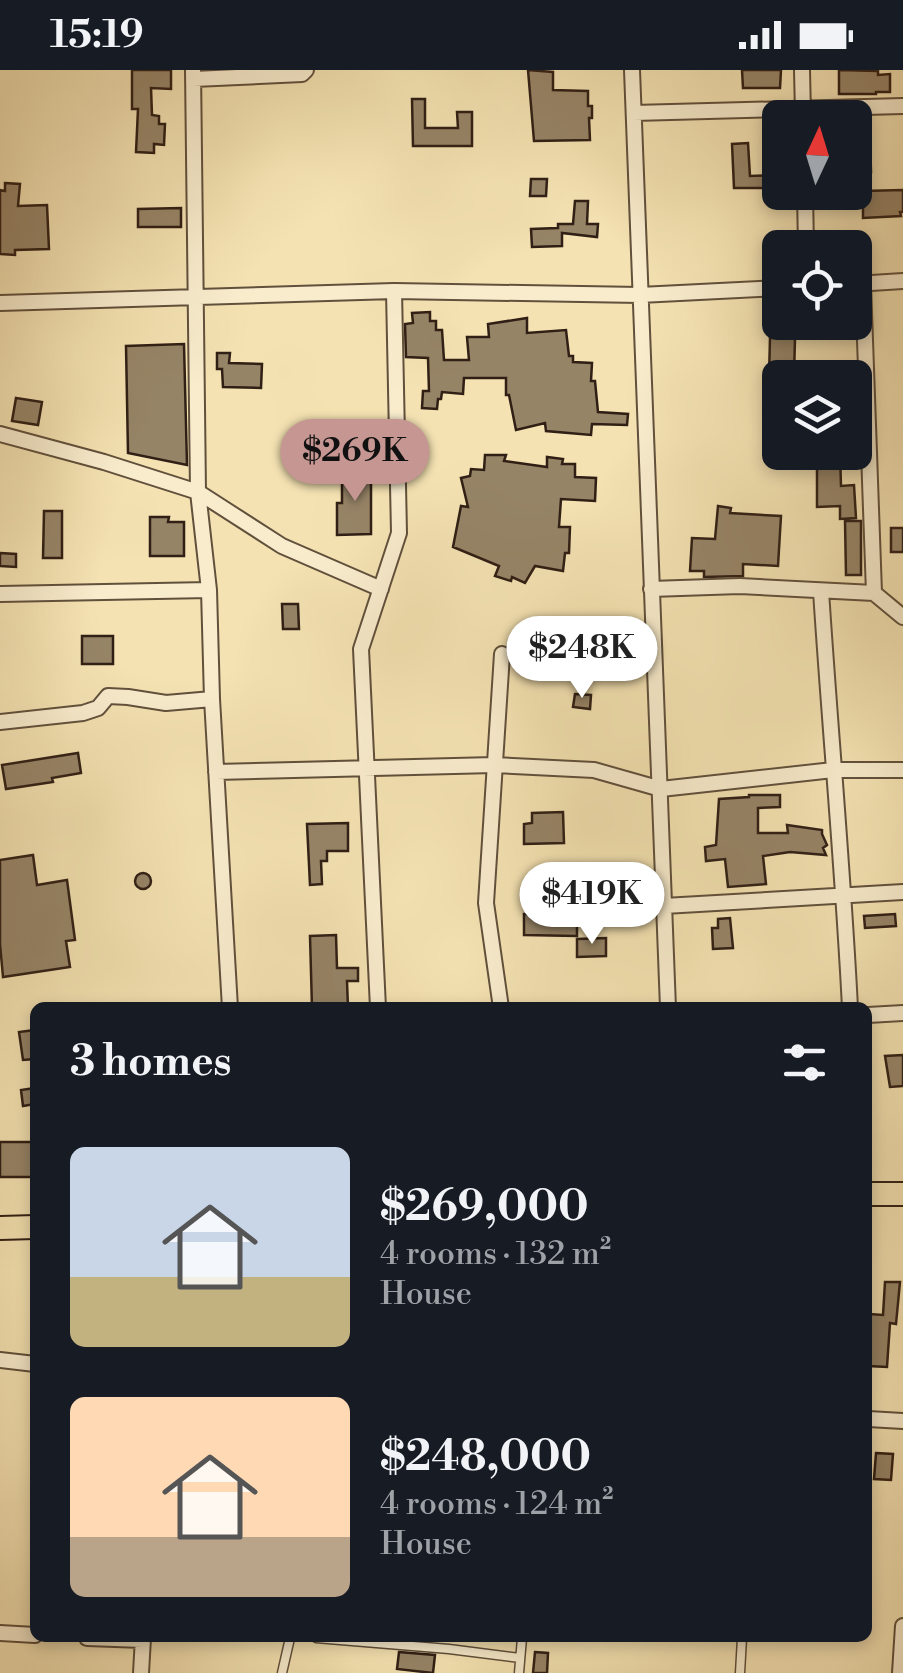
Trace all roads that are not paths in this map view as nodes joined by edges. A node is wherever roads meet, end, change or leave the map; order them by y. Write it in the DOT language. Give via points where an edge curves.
graph roads {
  1 [pos="306,70"];
  2 [pos="632,70"];
  3 [pos="802,70"];
  4 [pos="194,74"];
  5 [pos="803,100"];
  6 [pos="903,106"];
  7 [pos="872,108"];
  8 [pos="634,113"];
  9 [pos="762,113"];
  10 [pos="903,282"];
  11 [pos="872,283"];
  12 [pos="762,289"];
  13 [pos="394,291"];
  14 [pos="640,295"];
  15 [pos="196,297"];
  16 [pos="0,302"];
  17 [pos="862,340"];
  18 [pos="0,434"];
  19 [pos="198,492"];
  20 [pos="381,589"];
  21 [pos="651,589"];
  22 [pos="209,590"];
  23 [pos="822,590"];
  24 [pos="874,593"];
  25 [pos="0,594"];
  26 [pos="903,617"];
  27 [pos="502,654"];
  28 [pos="212,699"];
  29 [pos="0,722"];
  30 [pos="494,765"];
  31 [pos="368,768"];
  32 [pos="833,770"];
  33 [pos="903,770"];
  34 [pos="216,772"];
  35 [pos="661,790"];
  36 [pos="903,892"];
  37 [pos="844,894"];
  38 [pos="664,906"];
  39 [pos="230,1002"];
  40 [pos="378,1002"];
  41 [pos="500,1002"];
  42 [pos="668,1002"];
  43 [pos="850,1002"];
  44 [pos="903,1014"];
  45 [pos="872,1015"];
  46 [pos="872,1194"];
  47 [pos="903,1194"];
  48 [pos="30,1227"];
  49 [pos="0,1228"];
  50 [pos="0,1360"];
  51 [pos="30,1363"];
  52 [pos="872,1419"];
  53 [pos="903,1421"];
  54 [pos="903,1626"];
  55 [pos="0,1633"];
  56 [pos="30,1635"];
  57 [pos="143,1642"];
  58 [pos="289,1642"];
  59 [pos="365,1642"];
  60 [pos="522,1642"];
  61 [pos="742,1642"];
  62 [pos="520,1658"];
  63 [pos="141,1673"];
  64 [pos="282,1673"];
  65 [pos="519,1673"];
  66 [pos="740,1673"];
  67 [pos="900,1673"];
  1 -- 4 [label="street"];
  2 -- 8 [label="street"];
  3 -- 5 [label="street"];
  4 -- 15 [label="street"];
  6 -- 7 [label="street"];
  8 -- 9 [label="street"];
  8 -- 14 [label="street"];
  10 -- 11 [label="street"];
  12 -- 14 [label="street"];
  13 -- 14 [label="street"];
  13 -- 15 [label="street"];
  13 -- 20 [label="street" via="399,533"];
  14 -- 21 [label="street"];
  15 -- 16 [label="street"];
  15 -- 19 [label="street"];
  17 -- 24 [label="street"];
  18 -- 19 [label="street"];
  19 -- 20 [label="street" via="282,546"];
  19 -- 22 [label="street"];
  20 -- 31 [label="street" via="361,649"];
  21 -- 23 [label="street"];
  21 -- 35 [label="street"];
  22 -- 25 [label="street"];
  22 -- 28 [label="street"];
  23 -- 24 [label="street"];
  23 -- 32 [label="street"];
  24 -- 26 [label="street"];
  27 -- 30 [label="street"];
  28 -- 29 [label="street" via="166,703 108,696 83,713"];
  28 -- 34 [label="street"];
  30 -- 31 [label="street"];
  30 -- 35 [label="street" via="594,770"];
  30 -- 41 [label="street" via="486,904"];
  31 -- 34 [label="street"];
  31 -- 40 [label="street"];
  32 -- 33 [label="street"];
  32 -- 35 [label="street"];
  32 -- 37 [label="street"];
  34 -- 39 [label="street"];
  35 -- 38 [label="street"];
  36 -- 37 [label="street"];
  37 -- 38 [label="street"];
  37 -- 43 [label="street"];
  38 -- 42 [label="street"];
  44 -- 45 [label="street"];
  46 -- 47 [label="highway"];
  48 -- 49 [label="highway"];
  50 -- 51 [label="street"];
  52 -- 53 [label="street"];
  54 -- 67 [label="street"];
  55 -- 56 [label="street"];
  57 -- 63 [label="street"];
  58 -- 64 [label="lane"];
  59 -- 62 [label="lane"];
  60 -- 62 [label="lane"];
  61 -- 66 [label="lane"];
  62 -- 65 [label="lane"];
}
